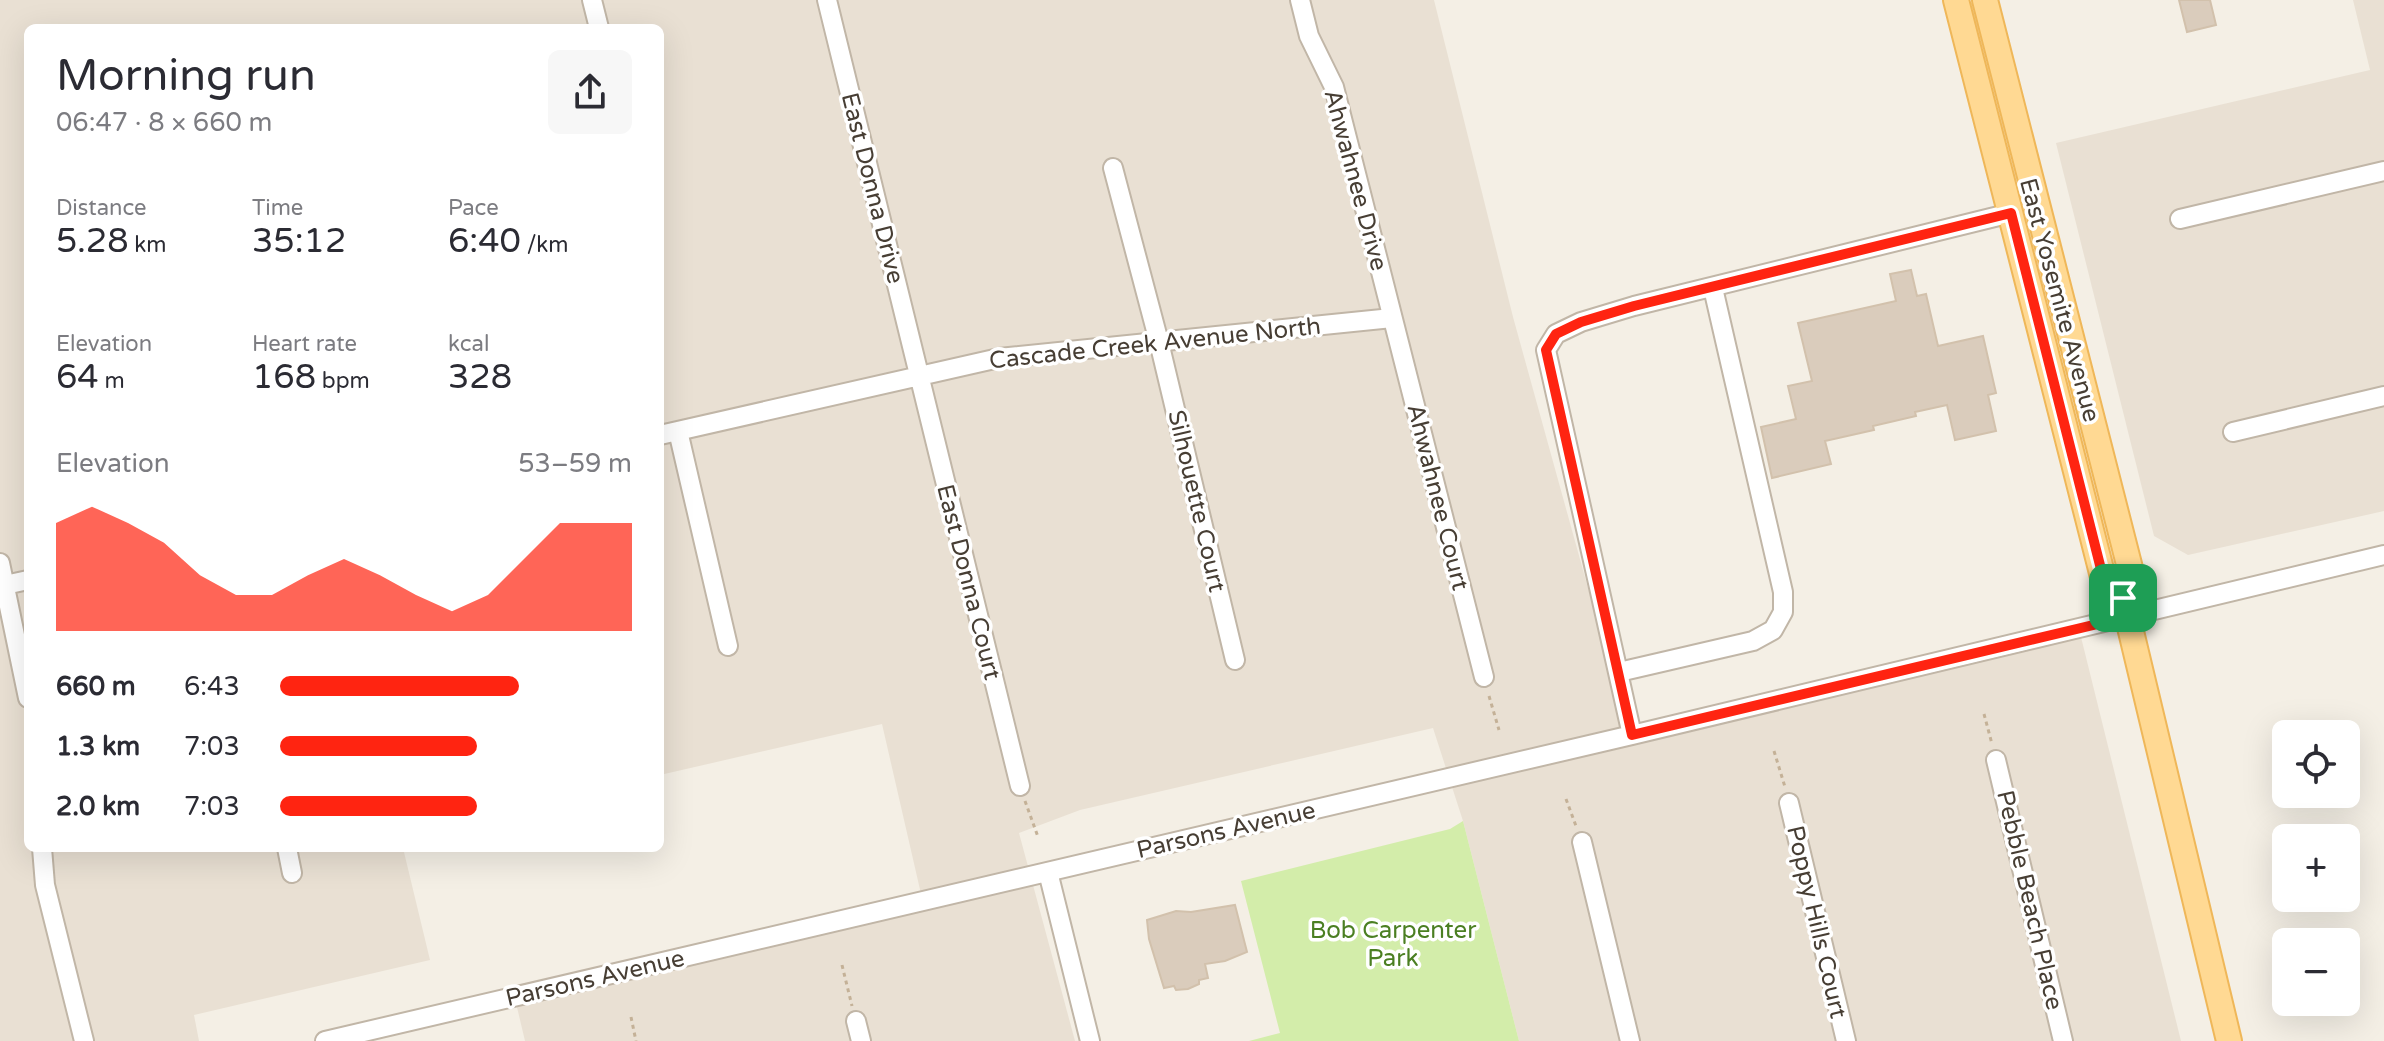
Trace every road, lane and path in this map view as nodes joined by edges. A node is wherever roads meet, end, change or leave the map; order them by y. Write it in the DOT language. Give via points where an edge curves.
graph roads {
  1 [pos="592,0"];
  2 [pos="827,0"];
  3 [pos="1300,0"];
  4 [pos="1956,0"];
  5 [pos="1985,0"];
  6 [pos="598,24"];
  7 [pos="1113,168"];
  8 [pos="2384,171"];
  9 [pos="2011,213"];
  10 [pos="2180,219"];
  11 [pos="1713,288"];
  12 [pos="1392,318"];
  13 [pos="1159,342"];
  14 [pos="919,377"];
  15 [pos="2384,396"];
  16 [pos="2233,432"];
  17 [pos="669,433"];
  18 [pos="2384,555"];
  19 [pos="0,563"];
  20 [pos="24,581"];
  21 [pos="5,585"];
  22 [pos="2125,608"];
  23 [pos="728,646"];
  24 [pos="1235,660"];
  25 [pos="1619,672"];
  26 [pos="1484,677"];
  27 [pos="24,678"];
  28 [pos="1984,714"];
  29 [pos="1499,730"];
  30 [pos="1632,735"];
  31 [pos="1774,751"];
  32 [pos="1996,760"];
  33 [pos="1020,786"];
  34 [pos="1566,799"];
  35 [pos="1789,803"];
  36 [pos="1038,837"];
  37 [pos="1582,842"];
  38 [pos="42,852"];
  39 [pos="288,852"];
  40 [pos="1048,872"];
  41 [pos="292,873"];
  42 [pos="842,965"];
  43 [pos="631,1017"];
  44 [pos="856,1021"];
  45 [pos="84,1041"];
  46 [pos="325,1041"];
  47 [pos="636,1041"];
  48 [pos="861,1041"];
  49 [pos="1090,1041"];
  50 [pos="1630,1041"];
  51 [pos="1846,1041"];
  52 [pos="2063,1041"];
  53 [pos="2229,1041"];
  1 -- 6 [label="street"];
  2 -- 14 [label="street, East Donna Drive"];
  3 -- 12 [label="street, Ahwahnee Drive" via="1309,36 1334,87"];
  4 -- 9 [label="main road, East Yosemite Avenue"];
  5 -- 22 [label="main road, East Yosemite Avenue" via="2132,576"];
  7 -- 13 [label="street, Silhouette Court"];
  8 -- 10 [label="street"];
  9 -- 11 [label="street"];
  9 -- 22 [label="main road, East Yosemite Avenue" via="2105,585"];
  11 -- 25 [label="street" via="1769,524 1783,612 1773,630 1753,641"];
  11 -- 25 [label="street" via="1581,322 1556,334 1546,350"];
  12 -- 13 [label="street, Cascade Creek Avenue North"];
  12 -- 26 [label="street, Ahwahnee Court"];
  13 -- 14 [label="street, Cascade Creek Avenue North" via="999,358"];
  13 -- 24 [label="street, Silhouette Court"];
  14 -- 17 [label="street, Cascade Creek Avenue North"];
  14 -- 33 [label="street, East Donna Court"];
  15 -- 16 [label="street"];
  17 -- 23 [label="street"];
  18 -- 22 [label="street, Parsons Avenue"];
  19 -- 21 [label="street"];
  20 -- 21 [label="street"];
  21 -- 27 [label="street"];
  22 -- 30 [label="street, Parsons Avenue"];
  22 -- 53 [label="main road, East Yosemite Avenue"];
  25 -- 30 [label="street"];
  26 -- 29 [label="path"];
  28 -- 32 [label="path"];
  30 -- 40 [label="street, Parsons Avenue"];
  31 -- 35 [label="path"];
  32 -- 52 [label="street, Pebble Beach Place"];
  33 -- 36 [label="path"];
  34 -- 37 [label="path"];
  35 -- 51 [label="street, Poppy Hills Court"];
  37 -- 50 [label="street"];
  38 -- 45 [label="street" via="45,885"];
  39 -- 41 [label="street"];
  40 -- 46 [label="street, Parsons Avenue"];
  40 -- 49 [label="street"];
  42 -- 44 [label="path"];
  43 -- 47 [label="path"];
  44 -- 48 [label="street"];
}
